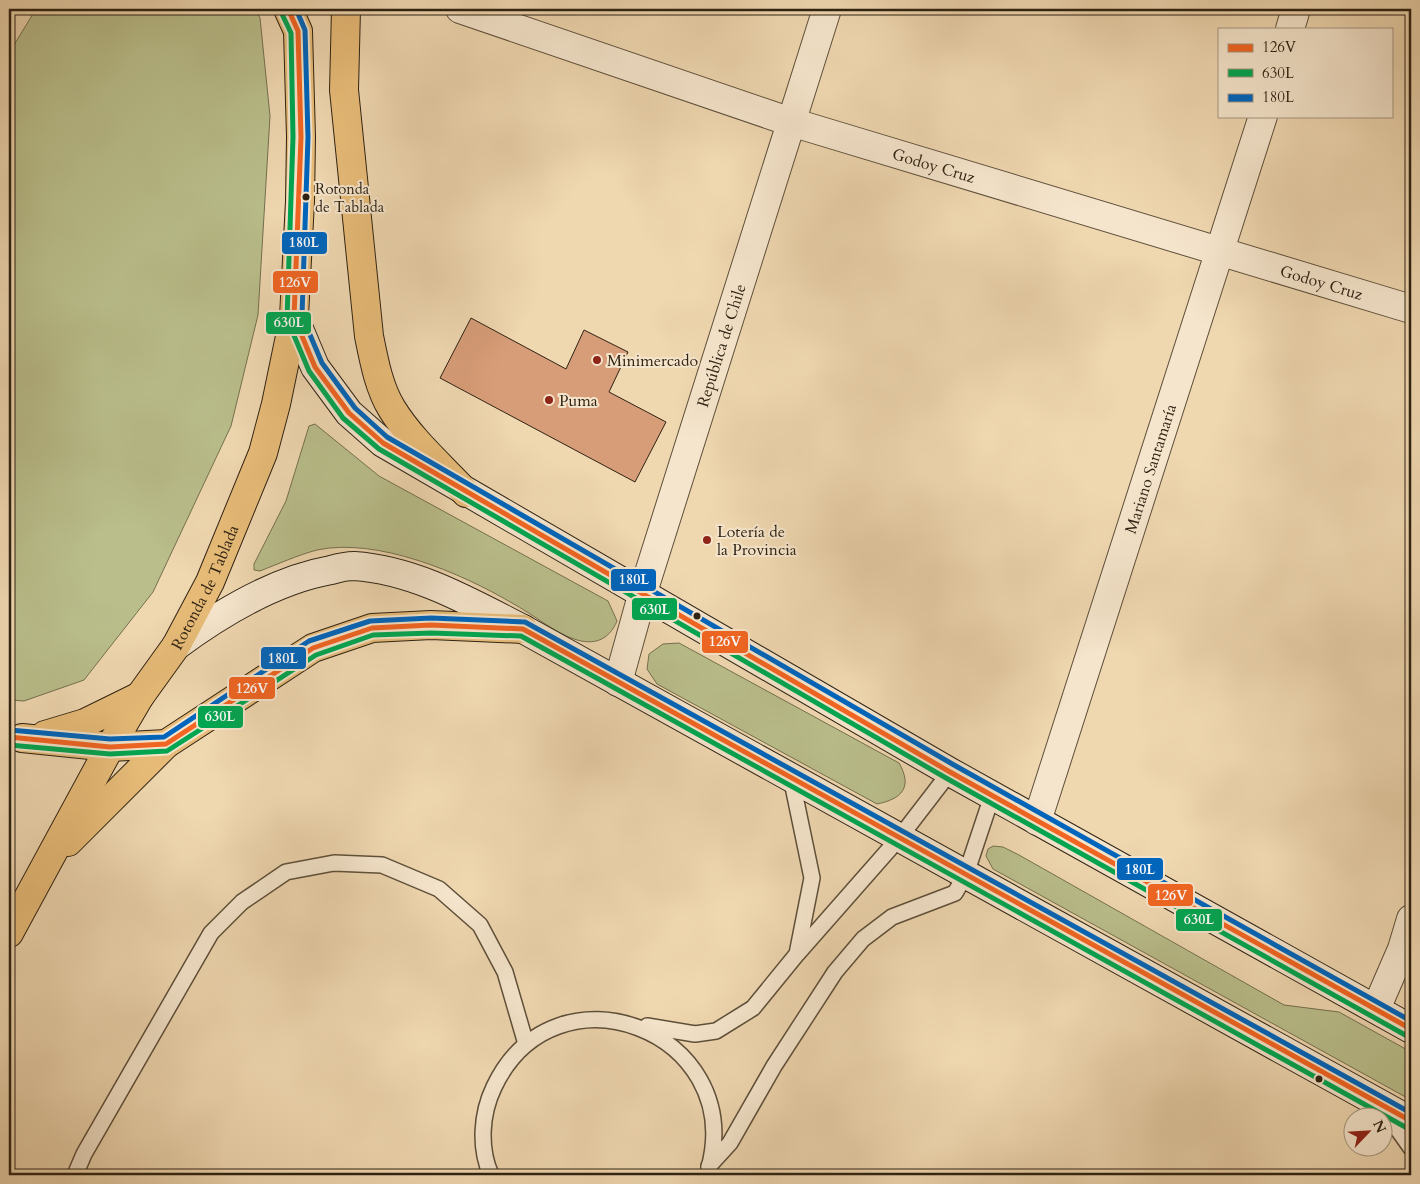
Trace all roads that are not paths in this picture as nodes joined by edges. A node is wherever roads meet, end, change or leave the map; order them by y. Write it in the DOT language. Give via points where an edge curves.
graph roads {
  1 [pos="346,9"];
  2 [pos="460,9"];
  3 [pos="827,9"];
  4 [pos="1296,9"];
  5 [pos="296,16"];
  6 [pos="1290,28"];
  7 [pos="1262,118"];
  8 [pos="791,122"];
  9 [pos="1221,252"];
  10 [pos="1411,309"];
  11 [pos="294,317"];
  12 [pos="466,493"];
  13 [pos="643,592"];
  14 [pos="523,629"];
  15 [pos="176,646"];
  16 [pos="618,682"];
  17 [pos="140,696"];
  18 [pos="15,738"];
  19 [pos="166,744"];
  20 [pos="110,747"];
  21 [pos="950,772"];
  22 [pos="791,777"];
  23 [pos="992,796"];
  24 [pos="1038,821"];
  25 [pos="900,837"];
  26 [pos="46,864"];
  27 [pos="966,874"];
  28 [pos="1411,919"];
  29 [pos="9,933"];
  30 [pos="798,954"];
  31 [pos="1376,1009"];
  32 [pos="636,1025"];
  33 [pos="1411,1029"];
  34 [pos="526,1044"];
  35 [pos="1380,1104"];
  36 [pos="1411,1121"];
  37 [pos="1411,1148"];
  38 [pos="707,1171"];
  39 [pos="75,1175"];
  40 [pos="491,1175"];
  1 -- 12 [label="main road" via="344,90 369,336 377,375 392,409"];
  2 -- 8 [label="main road, Godoy Cruz"];
  3 -- 8 [label="main road, República de Chile"];
  4 -- 6 [label="main road"];
  5 -- 11 [label="main road, Rotonda de Tablada" via="300,201"];
  7 -- 9 [label="main road, Mariano Santamaría"];
  8 -- 9 [label="main road, Godoy Cruz"];
  8 -- 13 [label="main road, República de Chile"];
  9 -- 10 [label="main road, Godoy Cruz"];
  9 -- 24 [label="main road, Mariano Santamaría"];
  11 -- 12 [label="main road" via="315,367 349,412 383,443"];
  11 -- 15 [label="main road, Rotonda de Tablada" via="263,453 210,582"];
  12 -- 13 [label="main road"];
  13 -- 16 [label="main road, República de Chile"];
  13 -- 21 [label="main road"];
  14 -- 15 [label="main road" via="436,586 393,573 352,566 308,574 251,599 208,622"];
  14 -- 16 [label="main road"];
  14 -- 19 [label="main road" via="431,625 372,628 313,648"];
  15 -- 17 [label="main road, Rotonda de Tablada"];
  16 -- 22 [label="main road"];
  17 -- 18 [label="main road, Rotonda de Tablada" via="85,723 54,733"];
  17 -- 20 [label="main road"];
  18 -- 20 [label="main road"];
  19 -- 20 [label="main road"];
  19 -- 26 [label="main road"];
  20 -- 26 [label="main road"];
  21 -- 23 [label="main road"];
  21 -- 25 [label="lane"];
  22 -- 25 [label="main road"];
  22 -- 30 [label="lane" via="812,878"];
  23 -- 24 [label="main road"];
  23 -- 27 [label="lane"];
  24 -- 31 [label="main road"];
  25 -- 27 [label="main road"];
  25 -- 30 [label="lane"];
  26 -- 29 [label="main road"];
  27 -- 35 [label="main road"];
  27 -- 38 [label="lane" via="955,893 892,917 862,939 836,972 774,1066 730,1143"];
  28 -- 31 [label="main road"];
  30 -- 32 [label="lane" via="753,1008 716,1031 695,1034"];
  31 -- 33 [label="main road"];
  32 -- 34 [label="lane" via="597,1018 560,1025"];
  32 -- 38 [label="lane" via="666,1041 691,1066 708,1097 713,1132"];
  34 -- 39 [label="lane" via="505,972 480,925 439,889 382,866 334,863 286,872 242,902 212,933 84,1154"];
  34 -- 40 [label="lane" via="502,1069 488,1099 482,1133"];
  35 -- 36 [label="main road"];
  35 -- 37 [label="lane"];
}
